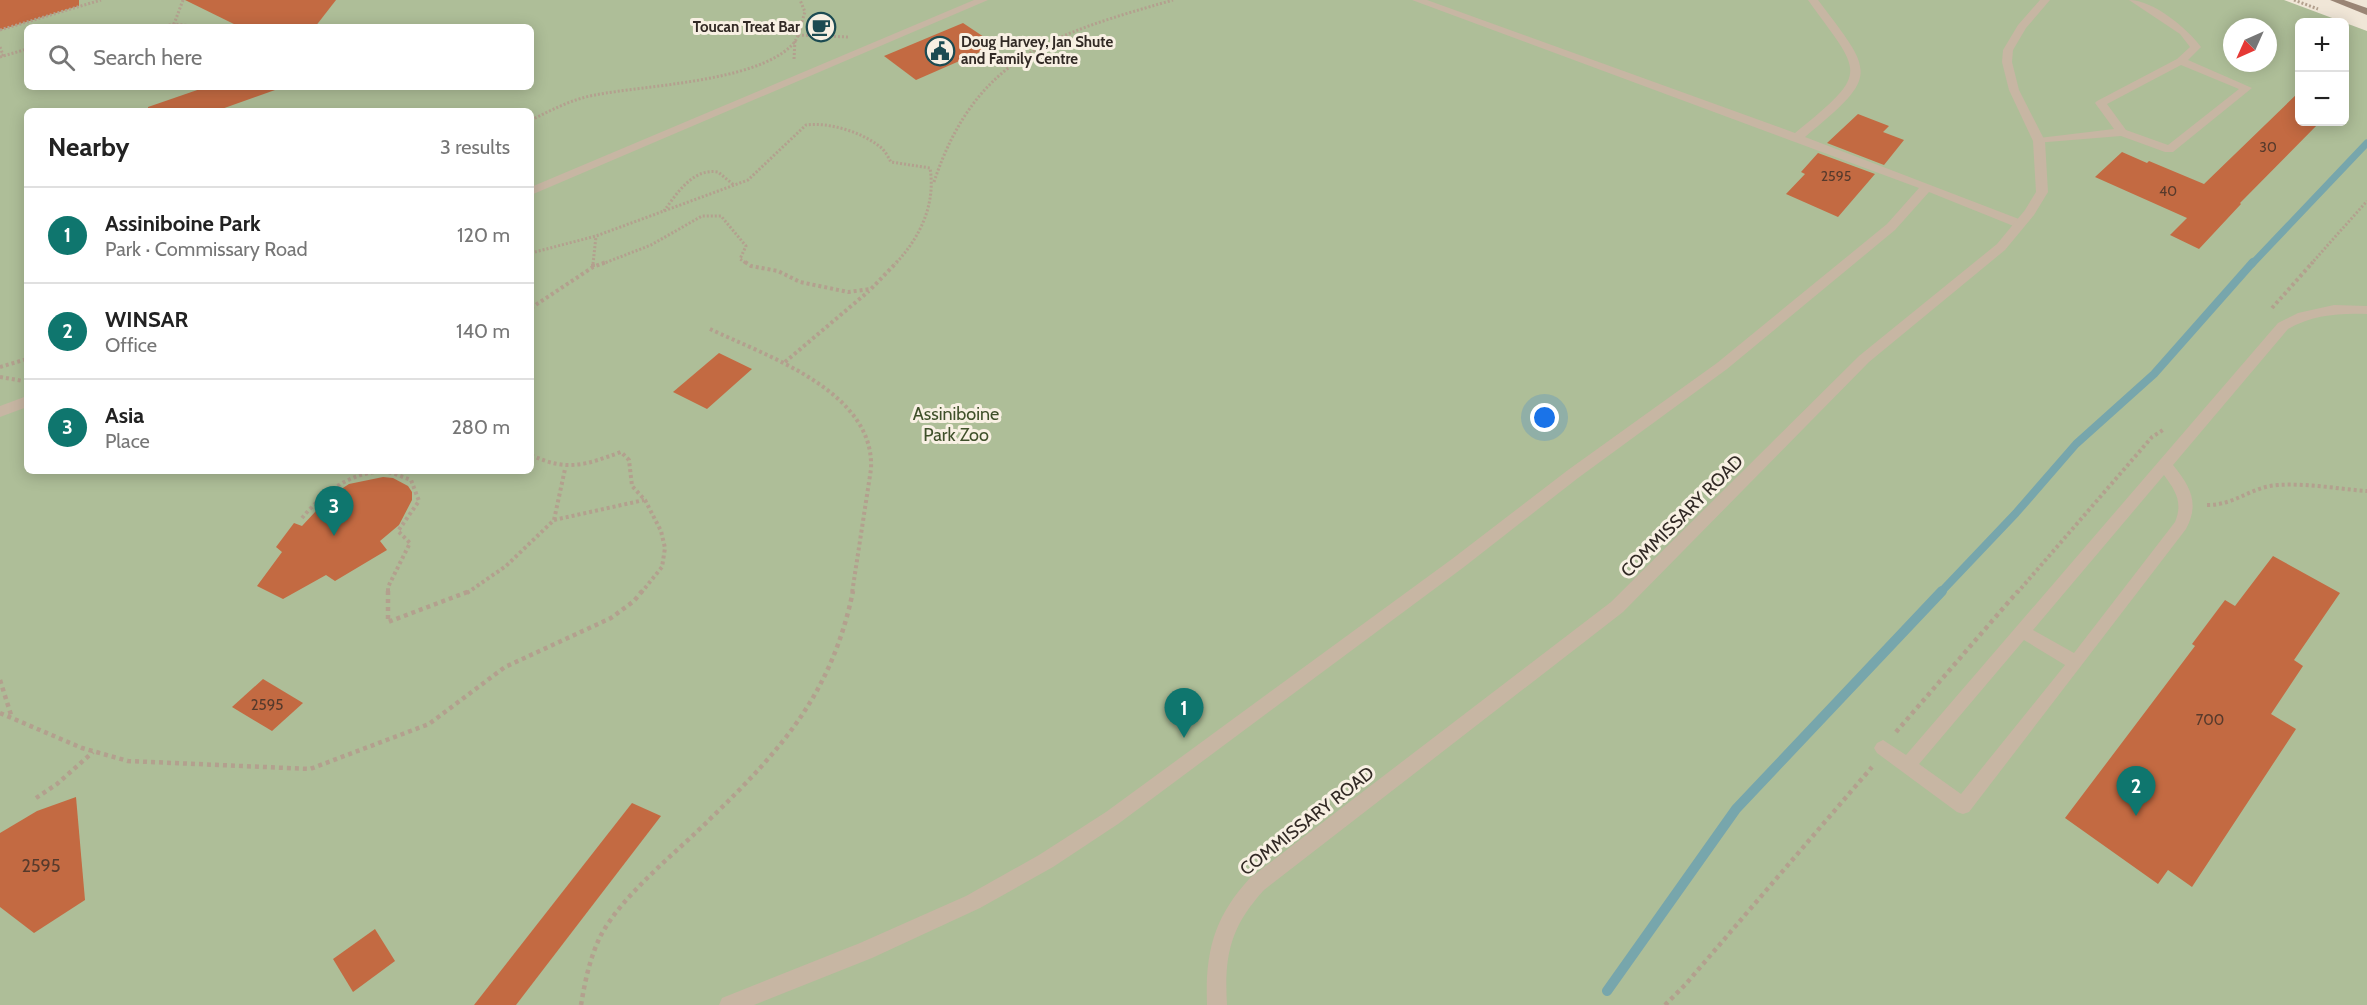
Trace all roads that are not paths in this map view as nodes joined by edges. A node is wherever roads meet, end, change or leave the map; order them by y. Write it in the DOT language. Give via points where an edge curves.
graph roads {
  1 [pos="983,0"];
  2 [pos="1417,0"];
  3 [pos="1814,0"];
  4 [pos="2045,0"];
  5 [pos="2134,0"];
  6 [pos="2335,0"];
  7 [pos="2367,12"];
  8 [pos="2181,61"];
  9 [pos="2122,132"];
  10 [pos="1796,138"];
  11 [pos="2039,141"];
  12 [pos="1927,187"];
  13 [pos="534,190"];
  14 [pos="2020,224"];
  15 [pos="2367,310"];
  16 [pos="24,402"];
  17 [pos="0,412"];
  18 [pos="2164,465"];
  19 [pos="2022,631"];
  20 [pos="2076,663"];
  21 [pos="1882,748"];
  22 [pos="1907,766"];
  23 [pos="729,1005"];
  24 [pos="1217,1005"];
  1 -- 13 [label="street"];
  2 -- 10 [label="street"];
  3 -- 10 [label="street" via="1852,52 1858,73 1851,90"];
  4 -- 11 [label="street, COMMISSARY ROAD" via="2018,33 2008,50 2007,62 2014,90"];
  5 -- 8 [label="street" via="2191,39 2196,47"];
  6 -- 7 [label="main road"];
  8 -- 9 [label="street" via="2101,103"];
  8 -- 9 [label="street" via="2247,88 2169,150"];
  9 -- 11 [label="street"];
  10 -- 12 [label="street"];
  11 -- 14 [label="street, COMMISSARY ROAD" via="2042,192"];
  12 -- 14 [label="street"];
  12 -- 23 [label="street" via="1891,227 1722,366 1112,818 973,902 865,951"];
  14 -- 24 [label="street, COMMISSARY ROAD" via="2001,247 1864,359 1617,608 1257,884 1228,919 1215,974"];
  15 -- 18 [label="street" via="2313,312 2283,326"];
  16 -- 17 [label="street"];
  18 -- 19 [label="street"];
  18 -- 20 [label="street" via="2181,487 2188,510 2181,525"];
  19 -- 20 [label="street"];
  19 -- 22 [label="street"];
  20 -- 22 [label="street" via="1963,806"];
  21 -- 22 [label="street"];
}
